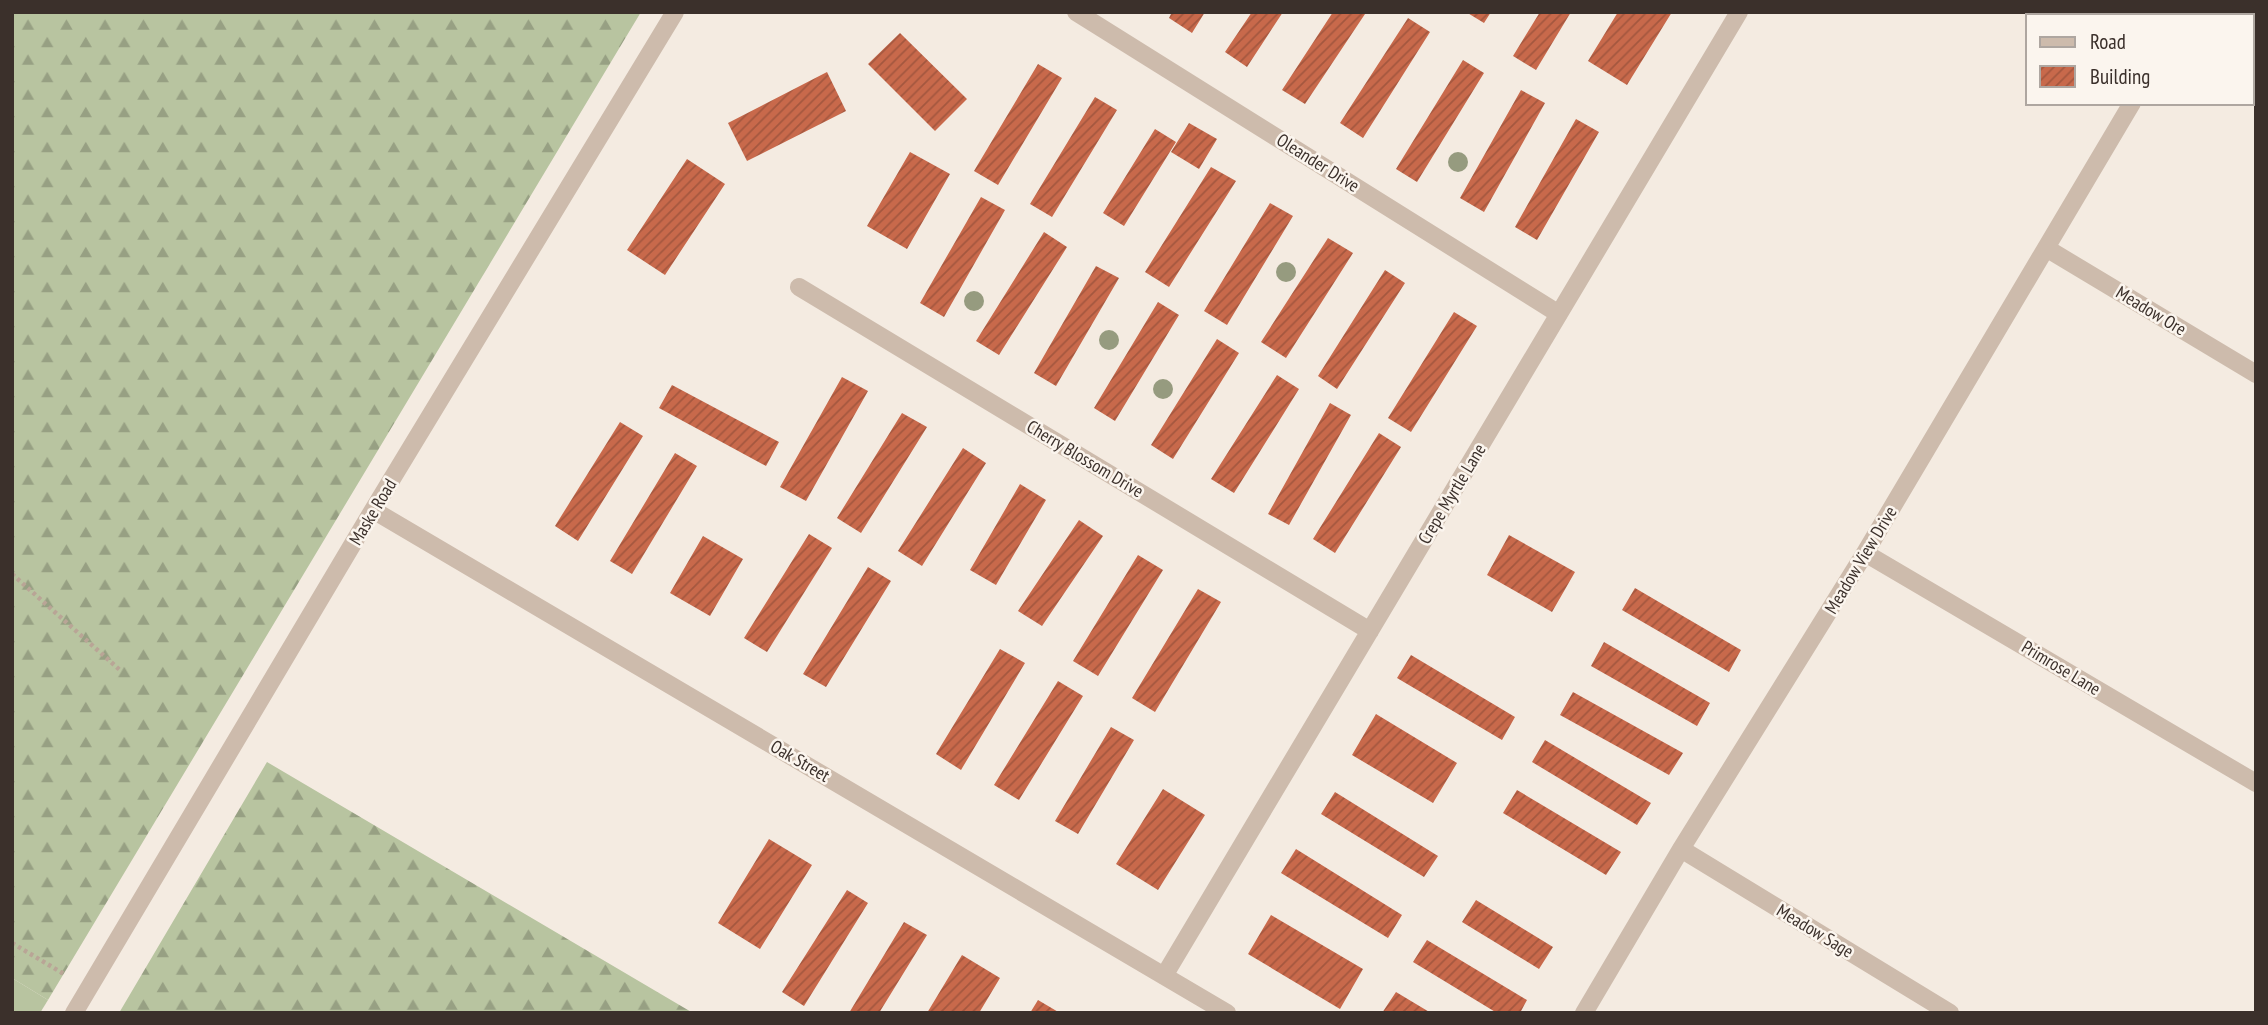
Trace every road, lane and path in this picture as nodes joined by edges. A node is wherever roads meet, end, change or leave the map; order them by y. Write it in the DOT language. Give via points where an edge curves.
graph roads {
  1 [pos="675,12"];
  2 [pos="1076,12"];
  3 [pos="1739,12"];
  4 [pos="2131,105"];
  5 [pos="2046,248"];
  6 [pos="799,287"];
  7 [pos="1559,314"];
  8 [pos="2256,374"];
  9 [pos="373,510"];
  10 [pos="1866,553"];
  11 [pos="12,574"];
  12 [pos="1370,631"];
  13 [pos="121,671"];
  14 [pos="2256,783"];
  15 [pos="1681,849"];
  16 [pos="12,943"];
  17 [pos="64,974"];
  18 [pos="1164,975"];
  19 [pos="74,1013"];
  20 [pos="1227,1013"];
  21 [pos="1584,1013"];
  22 [pos="1950,1013"];
  1 -- 9 [label="street, Maske Road"];
  2 -- 7 [label="street, Oleander Drive"];
  3 -- 7 [label="street, Crepe Myrtle Lane"];
  4 -- 5 [label="street, Meadow View Drive"];
  5 -- 8 [label="street, Meadow Ore"];
  5 -- 10 [label="street, Meadow View Drive"];
  6 -- 12 [label="street, Cherry Blossom Drive"];
  7 -- 12 [label="street, Crepe Myrtle Lane"];
  9 -- 18 [label="street, Oak Street"];
  9 -- 19 [label="street, Maske Road"];
  10 -- 14 [label="street, Primrose Lane"];
  10 -- 15 [label="street, Meadow View Drive"];
  11 -- 13 [label="path"];
  12 -- 18 [label="street, Crepe Myrtle Lane"];
  15 -- 21 [label="street, Meadow View Drive"];
  15 -- 22 [label="street, Meadow Sage"];
  16 -- 17 [label="path"];
  18 -- 20 [label="street, Oak Street"];
}
